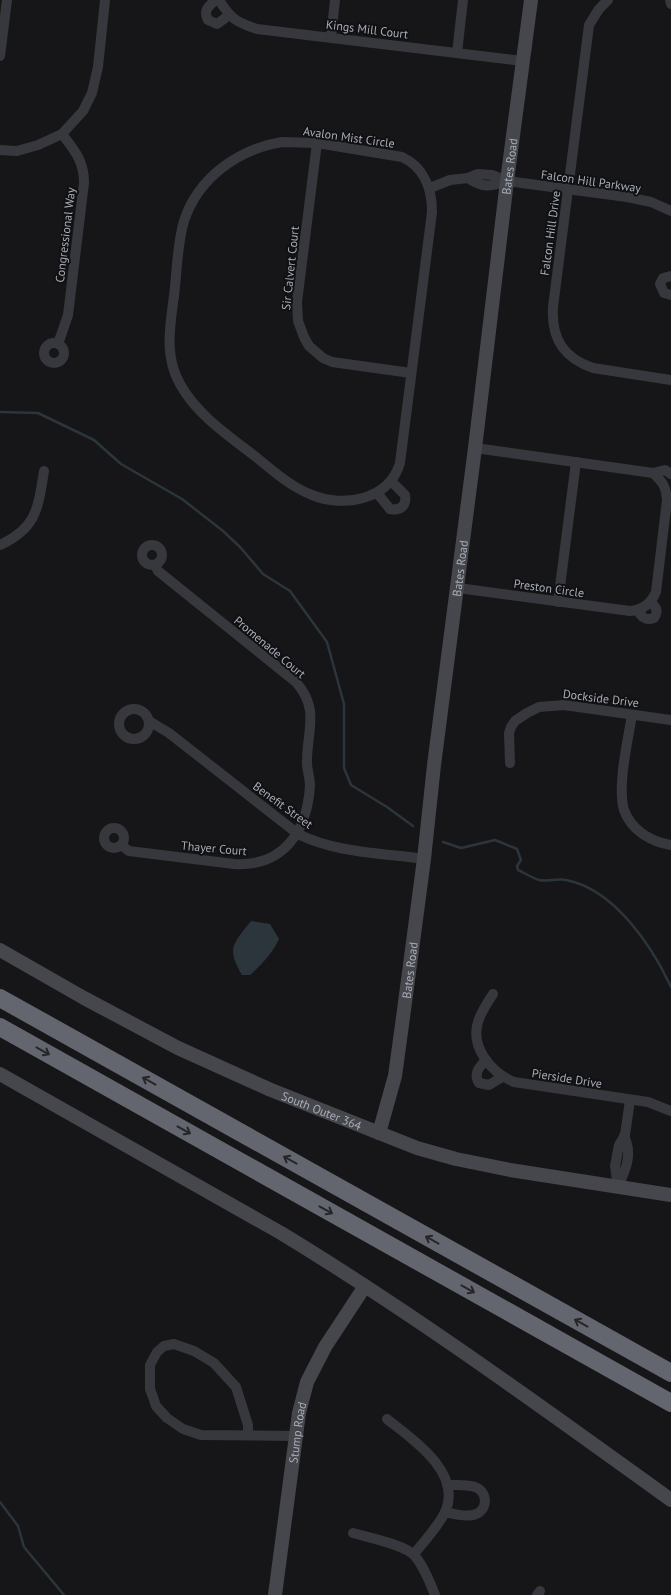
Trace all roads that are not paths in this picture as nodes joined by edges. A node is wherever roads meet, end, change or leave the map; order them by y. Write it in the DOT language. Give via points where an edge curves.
graph roads {
  1 [pos="7,0"];
  2 [pos="105,0"];
  3 [pos="217,0"];
  4 [pos="335,0"];
  5 [pos="463,0"];
  6 [pos="531,0"];
  7 [pos="670,0"];
  8 [pos="601,2"];
  9 [pos="671,4"];
  10 [pos="228,16"];
  11 [pos="331,38"];
  12 [pos="457,53"];
  13 [pos="0,56"];
  14 [pos="523,61"];
  15 [pos="62,134"];
  16 [pos="317,144"];
  17 [pos="0,150"];
  18 [pos="506,181"];
  19 [pos="430,188"];
  20 [pos="568,190"];
  21 [pos="671,211"];
  22 [pos="671,276"];
  23 [pos="671,295"];
  24 [pos="58,344"];
  25 [pos="411,373"];
  26 [pos="671,380"];
  27 [pos="475,448"];
  28 [pos="576,462"];
  29 [pos="44,471"];
  30 [pos="653,473"];
  31 [pos="671,474"];
  32 [pos="391,480"];
  33 [pos="669,489"];
  34 [pos="377,493"];
  35 [pos="0,545"];
  36 [pos="155,565"];
  37 [pos="458,588"];
  38 [pos="558,602"];
  39 [pos="651,602"];
  40 [pos="637,610"];
  41 [pos="632,715"];
  42 [pos="671,720"];
  43 [pos="149,722"];
  44 [pos="510,763"];
  45 [pos="298,834"];
  46 [pos="121,845"];
  47 [pos="671,845"];
  48 [pos="424,859"];
  49 [pos="0,950"];
  50 [pos="493,994"];
  51 [pos="0,998"];
  52 [pos="0,1027"];
  53 [pos="486,1060"];
  54 [pos="0,1074"];
  55 [pos="502,1077"];
  56 [pos="630,1100"];
  57 [pos="671,1111"];
  58 [pos="379,1134"];
  59 [pos="618,1187"];
  60 [pos="671,1195"];
  61 [pos="365,1286"];
  62 [pos="624,1347"];
  63 [pos="671,1366"];
  64 [pos="671,1373"];
  65 [pos="671,1403"];
  66 [pos="387,1419"];
  67 [pos="248,1435"];
  68 [pos="296,1436"];
  69 [pos="447,1485"];
  70 [pos="671,1500"];
  71 [pos="445,1512"];
  72 [pos="352,1533"];
  73 [pos="414,1554"];
  74 [pos="275,1595"];
  75 [pos="435,1595"];
  1 -- 13 [label="street"];
  2 -- 15 [label="street" via="92,93 83,110"];
  3 -- 10 [label="street"];
  3 -- 10 [label="street" via="206,10 208,20 217,24"];
  4 -- 11 [label="street"];
  5 -- 12 [label="street"];
  6 -- 14 [label="street, Bates Road"];
  7 -- 9 [label="street"];
  8 -- 20 [label="street, Falcon Hill Drive" via="589,25"];
  10 -- 11 [label="street, Kings Mill Court" via="240,24 257,28"];
  11 -- 12 [label="street, Kings Mill Court"];
  12 -- 14 [label="street, Kings Mill Court"];
  14 -- 18 [label="street, Bates Road"];
  15 -- 17 [label="street" via="17,151"];
  15 -- 24 [label="street, Congressional Way" via="80,161 84,183 68,315"];
  16 -- 19 [label="street, Avalon Mist Circle" via="402,157 417,168"];
  16 -- 25 [label="street, Sir Calvert Court" via="297,302 298,321 304,337 316,353 332,362"];
  16 -- 34 [label="street, Avalon Mist Circle" via="282,142 253,149 220,169 197,194 184,222 169,332 170,358 174,373 196,406 281,477 304,492 321,498 356,500"];
  18 -- 19 [label="street, Falcon Hill Parkway" via="478,174"];
  18 -- 20 [label="street, Falcon Hill Parkway"];
  18 -- 27 [label="street, Bates Road"];
  19 -- 25 [label="street, Avalon Mist Circle" via="432,212"];
  20 -- 21 [label="street, Falcon Hill Parkway" via="652,202"];
  20 -- 26 [label="street, Falcon Hill Drive" via="553,308 556,337 580,364"];
  22 -- 23 [label="street" via="663,278 660,284 664,293"];
  25 -- 32 [label="street, Avalon Mist Circle" via="400,463"];
  27 -- 28 [label="street"];
  27 -- 37 [label="street, Bates Road"];
  28 -- 30 [label="street"];
  28 -- 38 [label="street"];
  29 -- 35 [label="street" via="39,500 30,524 15,538"];
  30 -- 31 [label="street" via="665,470"];
  30 -- 33 [label="street, Preston Circle"];
  32 -- 34 [label="street, Avalon Mist Circle"];
  32 -- 34 [label="street" via="405,495 402,508 390,509"];
  33 -- 39 [label="street, Preston Circle" via="656,592"];
  36 -- 45 [label="street, Promenade Court" via="158,571 296,682 304,692 309,702 311,722 306,765 310,786 305,817"];
  37 -- 38 [label="street, Preston Circle"];
  37 -- 48 [label="street, Bates Road"];
  38 -- 40 [label="street, Preston Circle"];
  39 -- 40 [label="street"];
  39 -- 40 [label="street, Preston Circle" via="657,612 654,618 642,618"];
  41 -- 42 [label="street, Dockside Drive"];
  41 -- 44 [label="street, Dockside Drive" via="564,705 539,707 526,713 511,727"];
  41 -- 47 [label="street" via="622,778 624,809 638,831 650,839"];
  43 -- 45 [label="street, Benefit Street" via="169,733"];
  45 -- 46 [label="street, Thayer Court" via="286,847 266,860 244,865 130,851"];
  45 -- 48 [label="street, Benefit Street" via="317,844"];
  48 -- 58 [label="street, Bates Road" via="395,1076"];
  49 -- 58 [label="street, South Outer 364" via="178,1048"];
  50 -- 53 [label="street" via="476,1032"];
  62 -- 51 [label="highway, one-way"];
  52 -- 65 [label="highway, one-way"];
  53 -- 55 [label="street"];
  53 -- 55 [label="street" via="476,1074 479,1083 489,1084"];
  54 -- 61 [label="street" via="281,1233"];
  55 -- 56 [label="street, Pierside Drive" via="514,1082"];
  56 -- 57 [label="street, Pierside Drive" via="648,1102"];
  56 -- 59 [label="street" via="615,1166"];
  58 -- 59 [label="street, South Outer 364" via="456,1159"];
  59 -- 60 [label="street, South Outer 364"];
  61 -- 68 [label="street, Stump Road" via="312,1370 299,1413"];
  61 -- 70 [label="street"];
  62 -- 63 [label="highway"];
  62 -- 64 [label="highway"];
  66 -- 69 [label="street" via="420,1444 438,1466"];
  67 -- 67 [label="street" via="201,1435 183,1429 167,1418 156,1406 150,1389 150,1366 157,1352 174,1344 214,1363 236,1387"];
  67 -- 68 [label="street"];
  68 -- 74 [label="street, Stump Road"];
  69 -- 71 [label="street"];
  69 -- 71 [label="street" via="477,1487 485,1500 482,1510 475,1515"];
  71 -- 73 [label="street"];
  72 -- 73 [label="street" via="385,1541"];
  73 -- 75 [label="street"];
}
